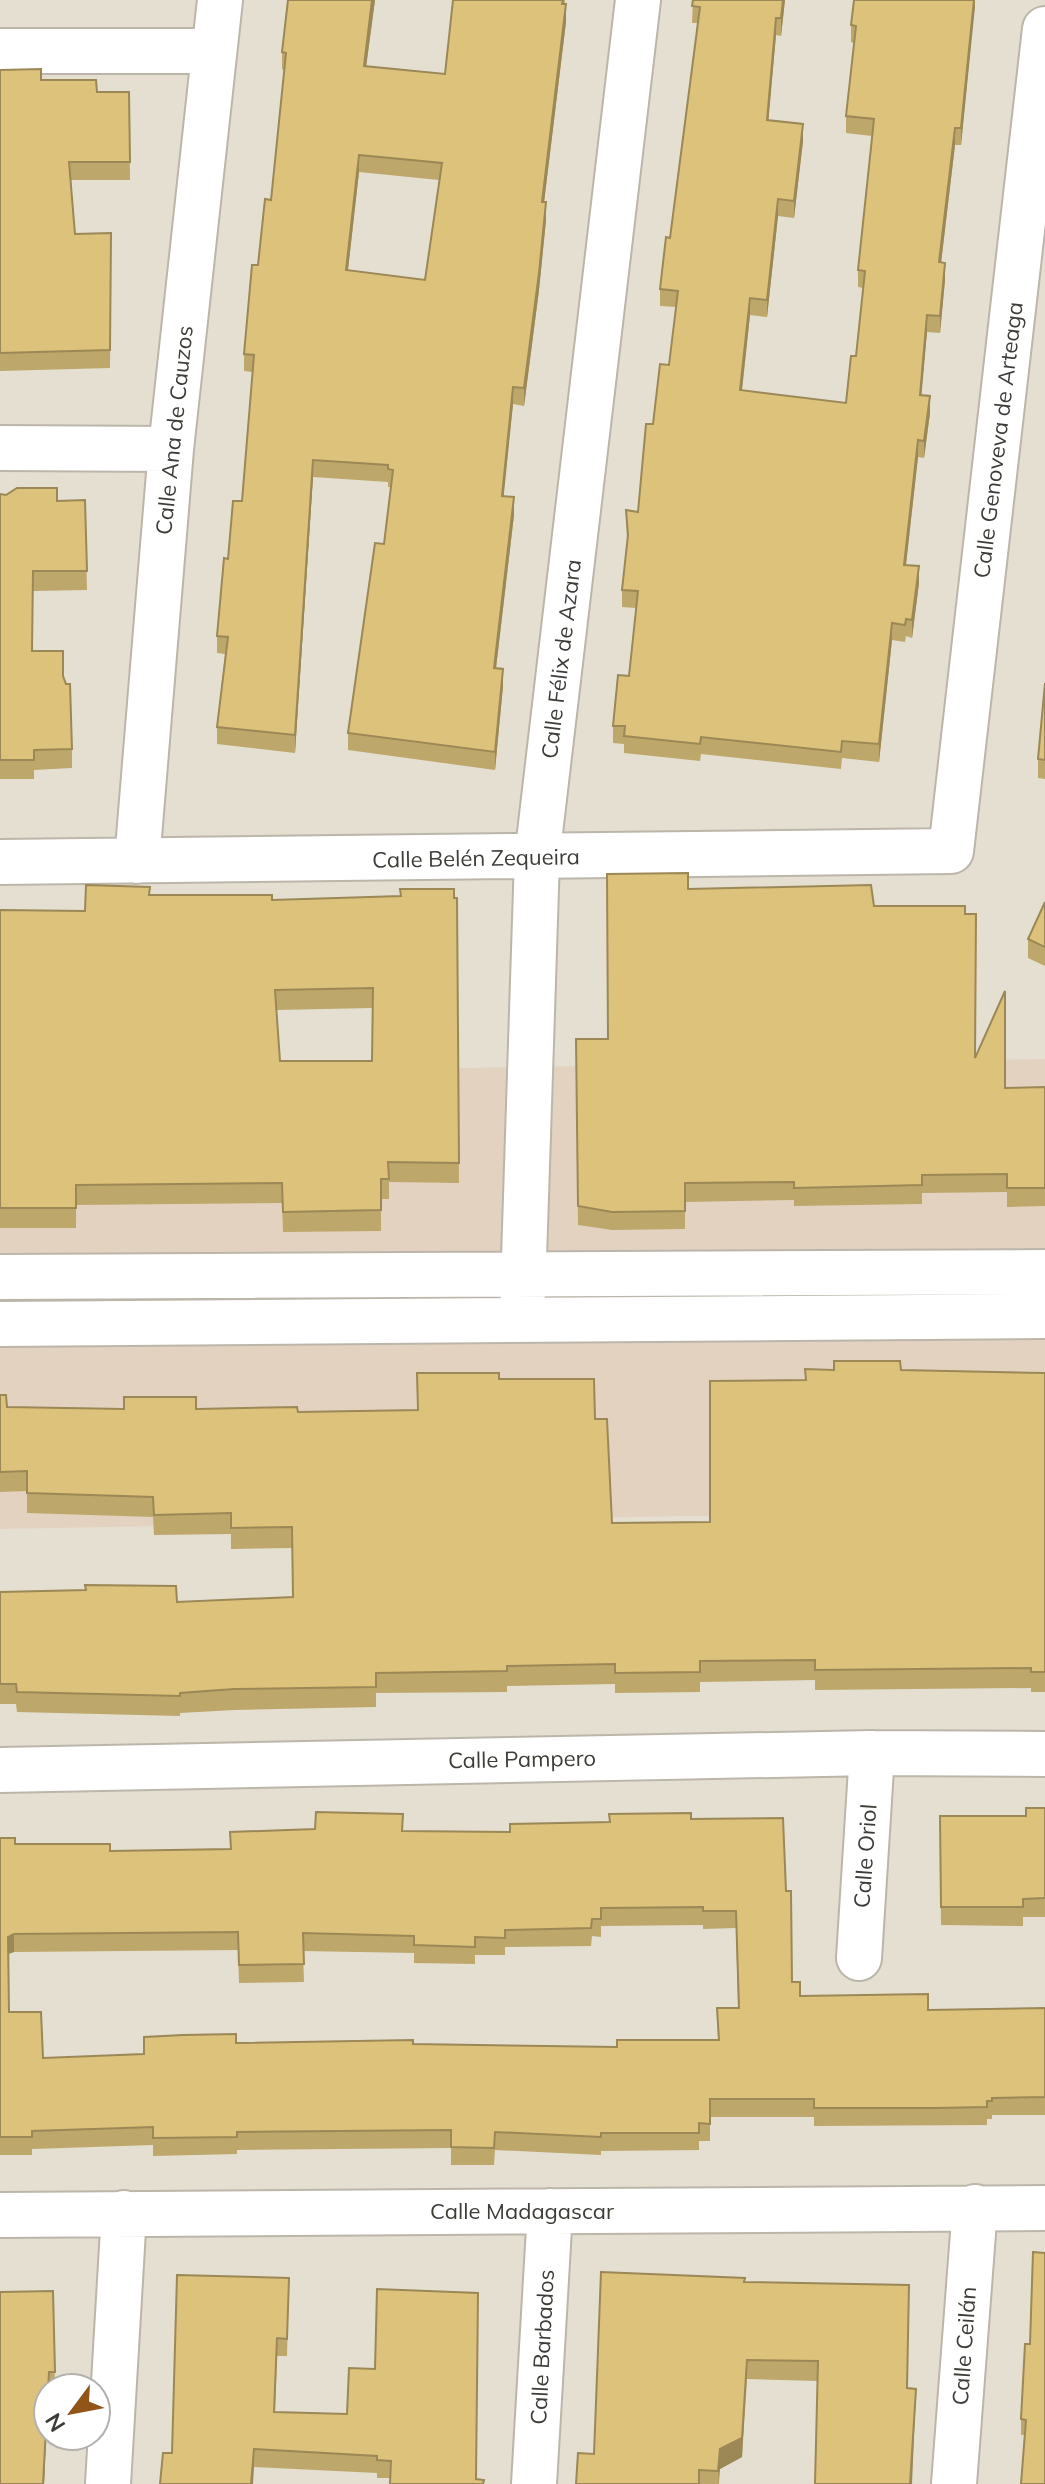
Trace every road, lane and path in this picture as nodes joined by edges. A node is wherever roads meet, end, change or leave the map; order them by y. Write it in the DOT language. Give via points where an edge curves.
graph roads {
  1 [pos="220,0"];
  2 [pos="638,0"];
  3 [pos="1045,29"];
  4 [pos="0,51"];
  5 [pos="214,51"];
  6 [pos="0,448"];
  7 [pos="171,449"];
  8 [pos="951,851"];
  9 [pos="537,858"];
  10 [pos="137,861"];
  11 [pos="0,862"];
  12 [pos="1045,1272"];
  13 [pos="523,1274"];
  14 [pos="0,1277"];
  15 [pos="1045,1316"];
  16 [pos="522,1320"];
  17 [pos="0,1324"];
  18 [pos="872,1753"];
  19 [pos="1045,1754"];
  20 [pos="0,1770"];
  21 [pos="859,1958"];
  22 [pos="975,2207"];
  23 [pos="1045,2208"];
  24 [pos="550,2211"];
  25 [pos="124,2213"];
  26 [pos="0,2215"];
  27 [pos="108,2484"];
  28 [pos="534,2484"];
  29 [pos="954,2484"];
  1 -- 5 [label="street, Calle Ana de Cauzos"];
  2 -- 9 [label="street, Calle Félix de Azara"];
  3 -- 8 [label="street, Calle Genoveva de Arteaga"];
  4 -- 5 [label="street"];
  5 -- 7 [label="street, Calle Ana de Cauzos"];
  6 -- 7 [label="street"];
  7 -- 10 [label="street, Calle Ana de Cauzos"];
  8 -- 9 [label="street, Calle Belén Zequeira"];
  9 -- 10 [label="street, Calle Belén Zequeira"];
  9 -- 13 [label="street, Calle Félix de Azara"];
  10 -- 11 [label="street, Calle Belén Zequeira"];
  12 -- 13 [label="street"];
  13 -- 14 [label="street"];
  13 -- 16 [label="street, Calle Félix de Azara"];
  15 -- 16 [label="street"];
  16 -- 17 [label="street"];
  18 -- 19 [label="street, Calle Pampero"];
  18 -- 20 [label="street, Calle Pampero"];
  18 -- 21 [label="street, Calle Oriol"];
  22 -- 23 [label="street, Calle Madagascar"];
  22 -- 24 [label="street, Calle Madagascar"];
  22 -- 29 [label="street, Calle Ceilán"];
  24 -- 25 [label="street, Calle Madagascar"];
  24 -- 28 [label="street, Calle Barbados"];
  25 -- 26 [label="street, Calle Madagascar"];
  25 -- 27 [label="street"];
}
